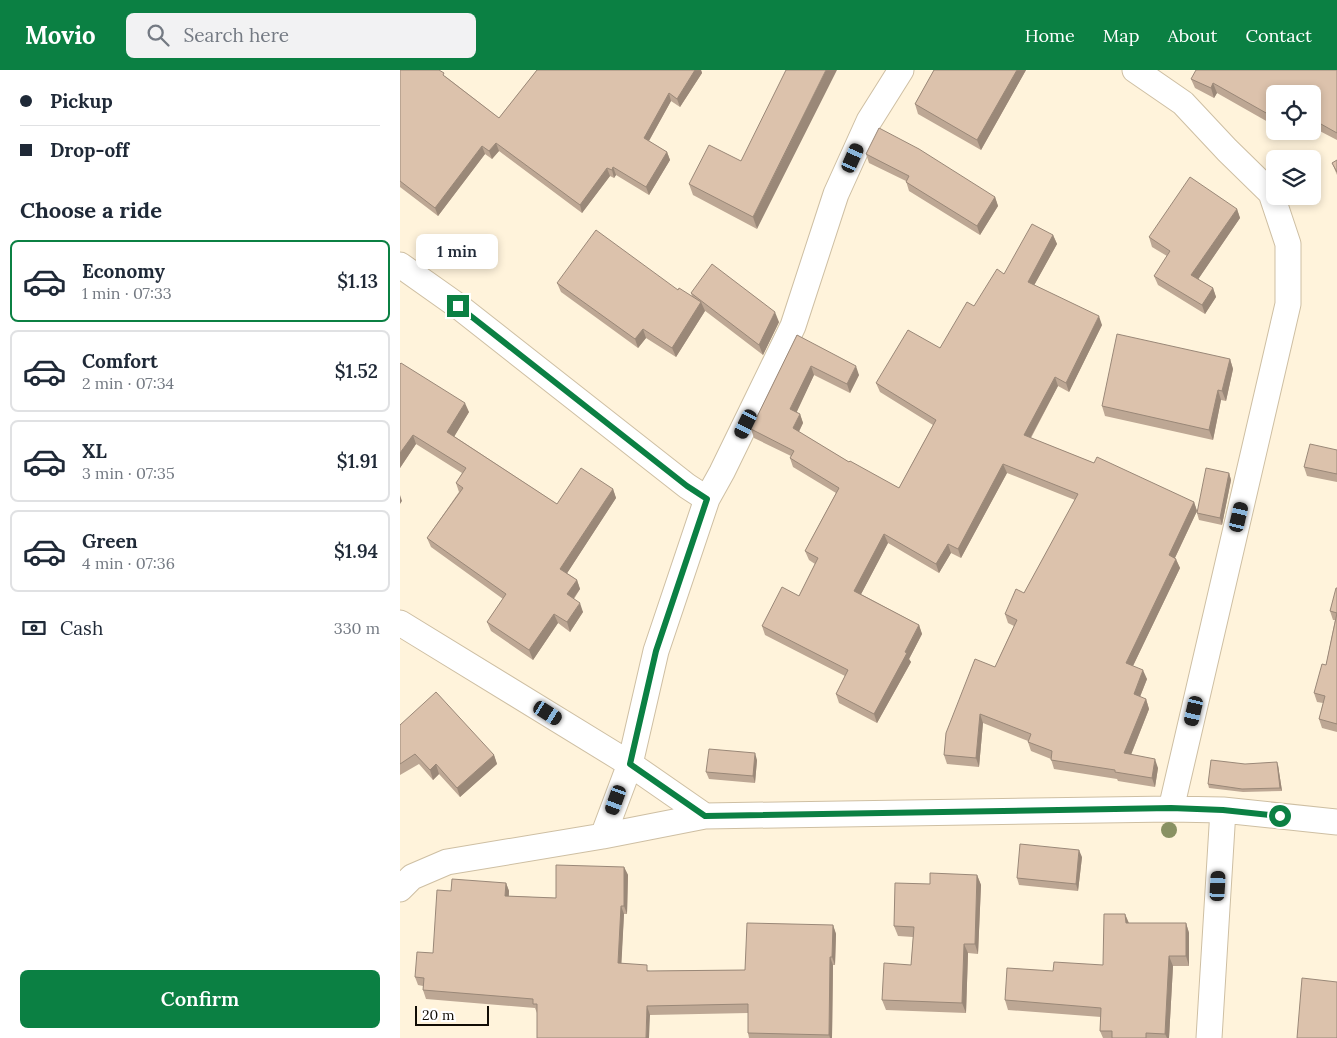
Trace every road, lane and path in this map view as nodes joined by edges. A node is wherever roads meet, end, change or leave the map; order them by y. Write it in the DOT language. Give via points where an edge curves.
graph roads {
  1 [pos="901,70"];
  2 [pos="1135,70"];
  3 [pos="400,265"];
  4 [pos="707,499"];
  5 [pos="400,623"];
  6 [pos="630,764"];
  7 [pos="1171,808"];
  8 [pos="1223,810"];
  9 [pos="705,816"];
  10 [pos="1337,822"];
  11 [pos="603,836"];
  12 [pos="400,889"];
  13 [pos="1209,1038"];
  1 -- 4 [label="street" via="869,121 836,194 793,326"];
  2 -- 7 [label="street" via="1183,103 1271,193 1288,244 1288,304"];
  3 -- 4 [label="street" via="458,306"];
  4 -- 6 [label="street" via="656,651"];
  5 -- 6 [label="street"];
  6 -- 9 [label="street"];
  6 -- 11 [label="street"];
  7 -- 8 [label="street"];
  7 -- 9 [label="street"];
  8 -- 10 [label="street"];
  8 -- 13 [label="street"];
  9 -- 11 [label="street"];
  11 -- 12 [label="street" via="447,862 412,877"];
}
